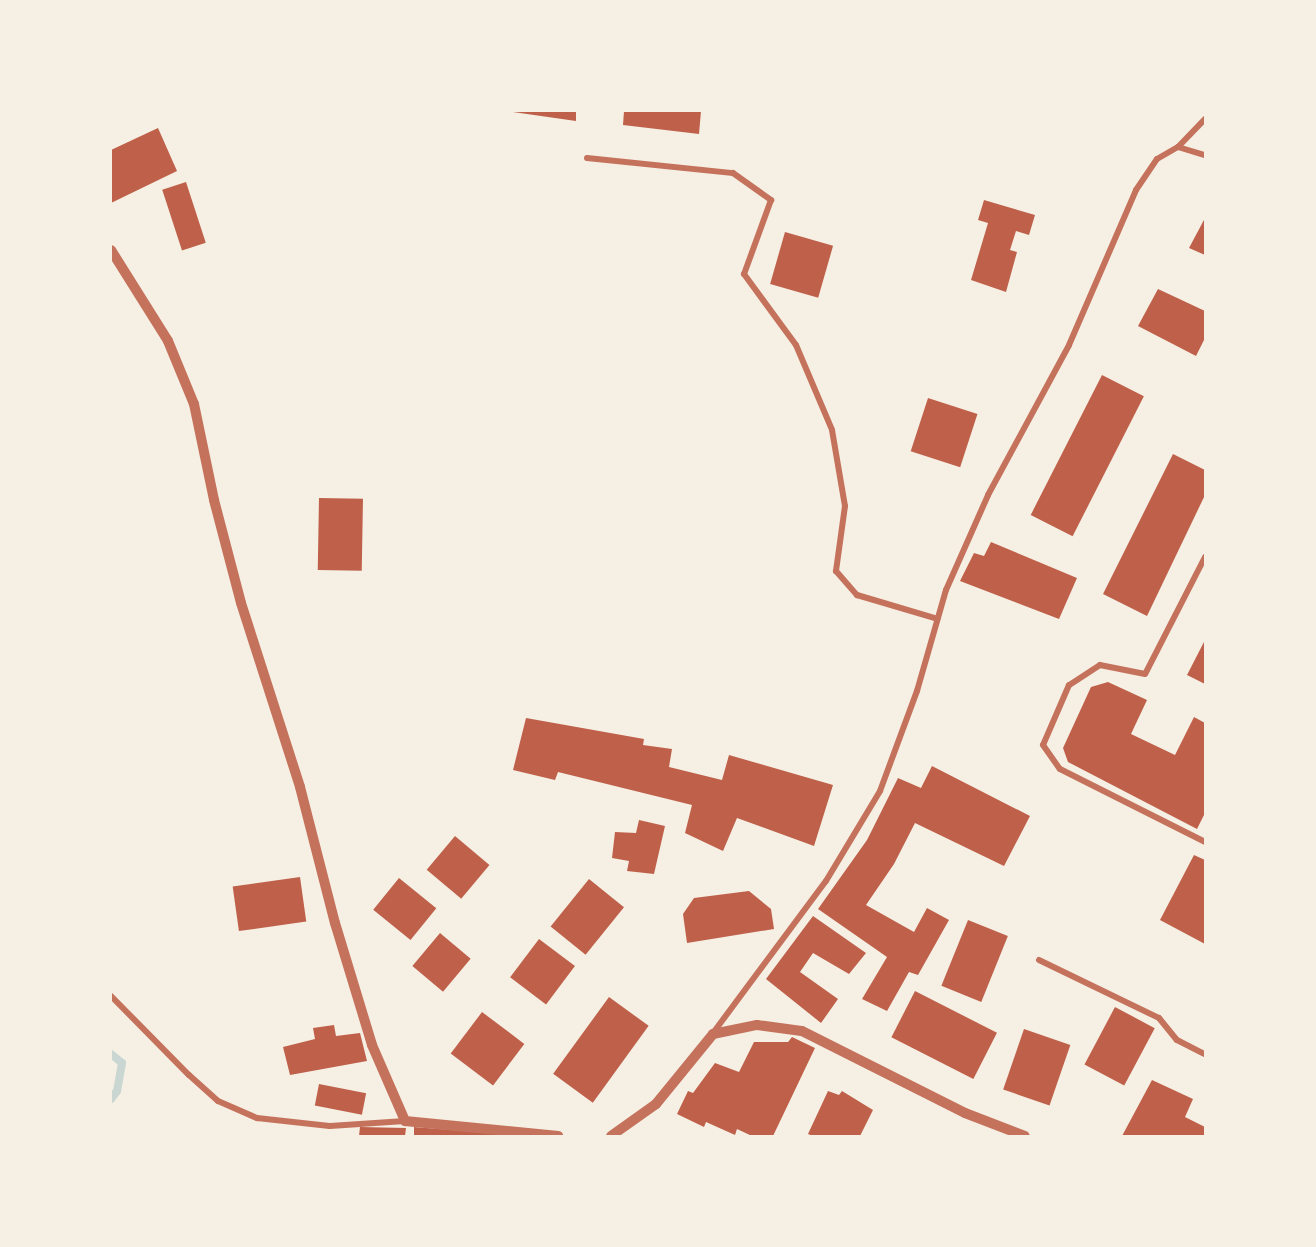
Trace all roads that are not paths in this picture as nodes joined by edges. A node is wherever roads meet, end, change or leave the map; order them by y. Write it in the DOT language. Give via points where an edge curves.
graph roads {
  1 [pos="1205,119"];
  2 [pos="1178,147"];
  3 [pos="1205,155"];
  4 [pos="587,158"];
  5 [pos="111,250"];
  6 [pos="1205,557"];
  7 [pos="938,619"];
  8 [pos="1205,842"];
  9 [pos="1040,960"];
  10 [pos="111,996"];
  11 [pos="712,1034"];
  12 [pos="1205,1054"];
  13 [pos="405,1121"];
  14 [pos="558,1136"];
  15 [pos="611,1136"];
  16 [pos="1025,1136"];
  1 -- 2 [label="street"];
  2 -- 3 [label="street"];
  2 -- 7 [label="street" via="1157,159 1136,190 1069,345 988,495 946,590"];
  4 -- 7 [label="street" via="733,173 771,200 744,274 796,345 832,430 845,506 836,571 857,595"];
  5 -- 13 [label="street" via="168,341 194,404 241,603 300,787 335,923 372,1045"];
  6 -- 8 [label="street" via="1145,674 1100,665 1069,685 1043,745 1060,769"];
  7 -- 11 [label="street" via="917,691 880,791 826,881"];
  9 -- 12 [label="street" via="1159,1018 1177,1040"];
  10 -- 13 [label="street" via="218,1101 257,1118 330,1126"];
  11 -- 15 [label="street" via="656,1104"];
  11 -- 16 [label="street" via="757,1024 802,1031 965,1113"];
  13 -- 14 [label="street"];
}
